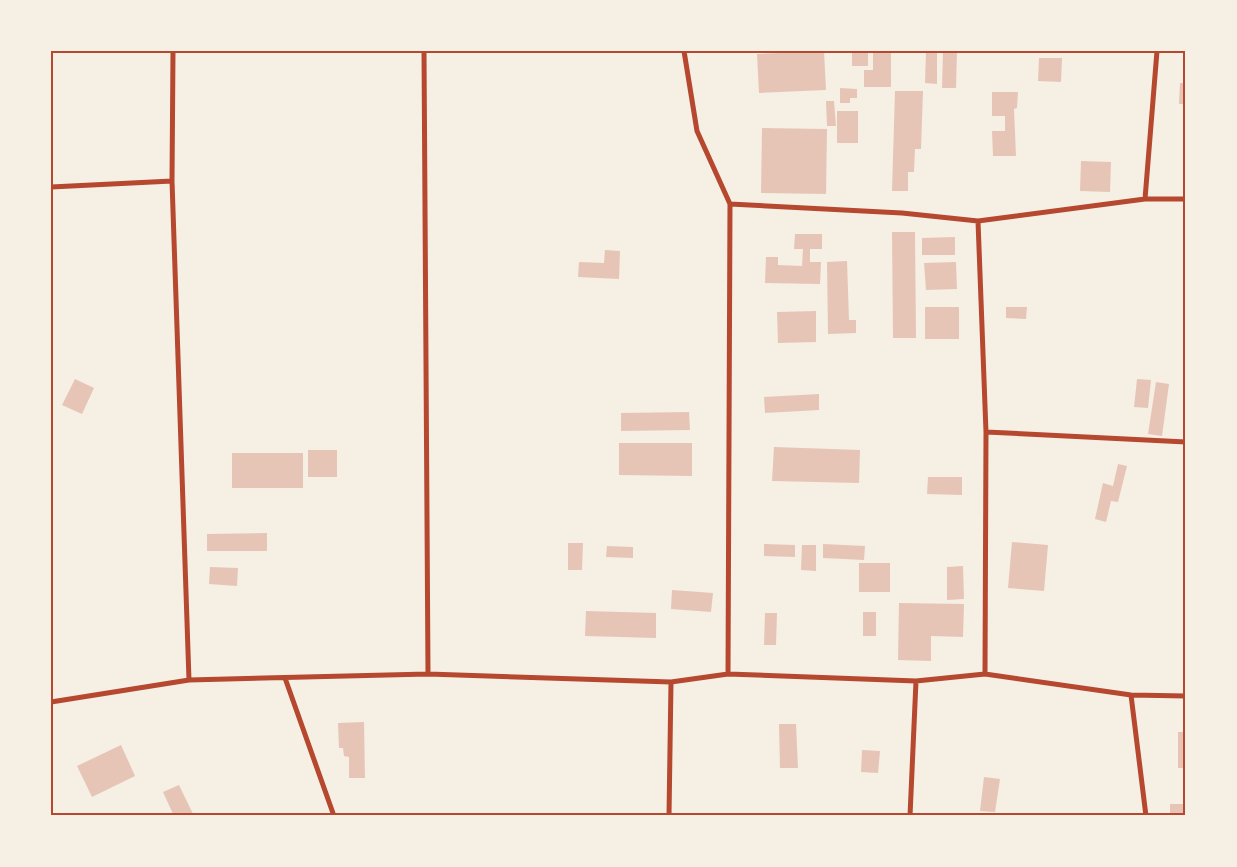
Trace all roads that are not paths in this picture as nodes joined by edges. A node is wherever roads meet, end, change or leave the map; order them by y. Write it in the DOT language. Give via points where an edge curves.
graph roads {
  1 [pos="173,51"];
  2 [pos="424,51"];
  3 [pos="684,51"];
  4 [pos="1156,51"];
  5 [pos="172,181"];
  6 [pos="51,187"];
  7 [pos="1186,199"];
  8 [pos="1145,200"];
  9 [pos="730,204"];
  10 [pos="978,222"];
  11 [pos="986,432"];
  12 [pos="1186,442"];
  13 [pos="428,674"];
  14 [pos="728,674"];
  15 [pos="985,674"];
  16 [pos="285,678"];
  17 [pos="190,680"];
  18 [pos="671,682"];
  19 [pos="916,682"];
  20 [pos="1131,695"];
  21 [pos="1186,696"];
  22 [pos="51,702"];
  23 [pos="334,816"];
  24 [pos="669,816"];
  25 [pos="910,816"];
  26 [pos="1146,816"];
  1 -- 5 [label="street"];
  2 -- 13 [label="street"];
  3 -- 9 [label="street" via="697,131"];
  4 -- 8 [label="street"];
  5 -- 6 [label="street"];
  5 -- 17 [label="street"];
  7 -- 8 [label="street"];
  8 -- 10 [label="street"];
  9 -- 10 [label="street" via="902,213"];
  9 -- 14 [label="street"];
  10 -- 11 [label="street"];
  11 -- 12 [label="street"];
  11 -- 15 [label="street"];
  13 -- 16 [label="street"];
  13 -- 18 [label="street"];
  14 -- 18 [label="street"];
  14 -- 19 [label="street"];
  15 -- 19 [label="street"];
  15 -- 20 [label="street"];
  16 -- 17 [label="street"];
  16 -- 23 [label="street"];
  17 -- 22 [label="street"];
  18 -- 24 [label="street"];
  19 -- 25 [label="street"];
  20 -- 21 [label="street"];
  20 -- 26 [label="street"];
}
